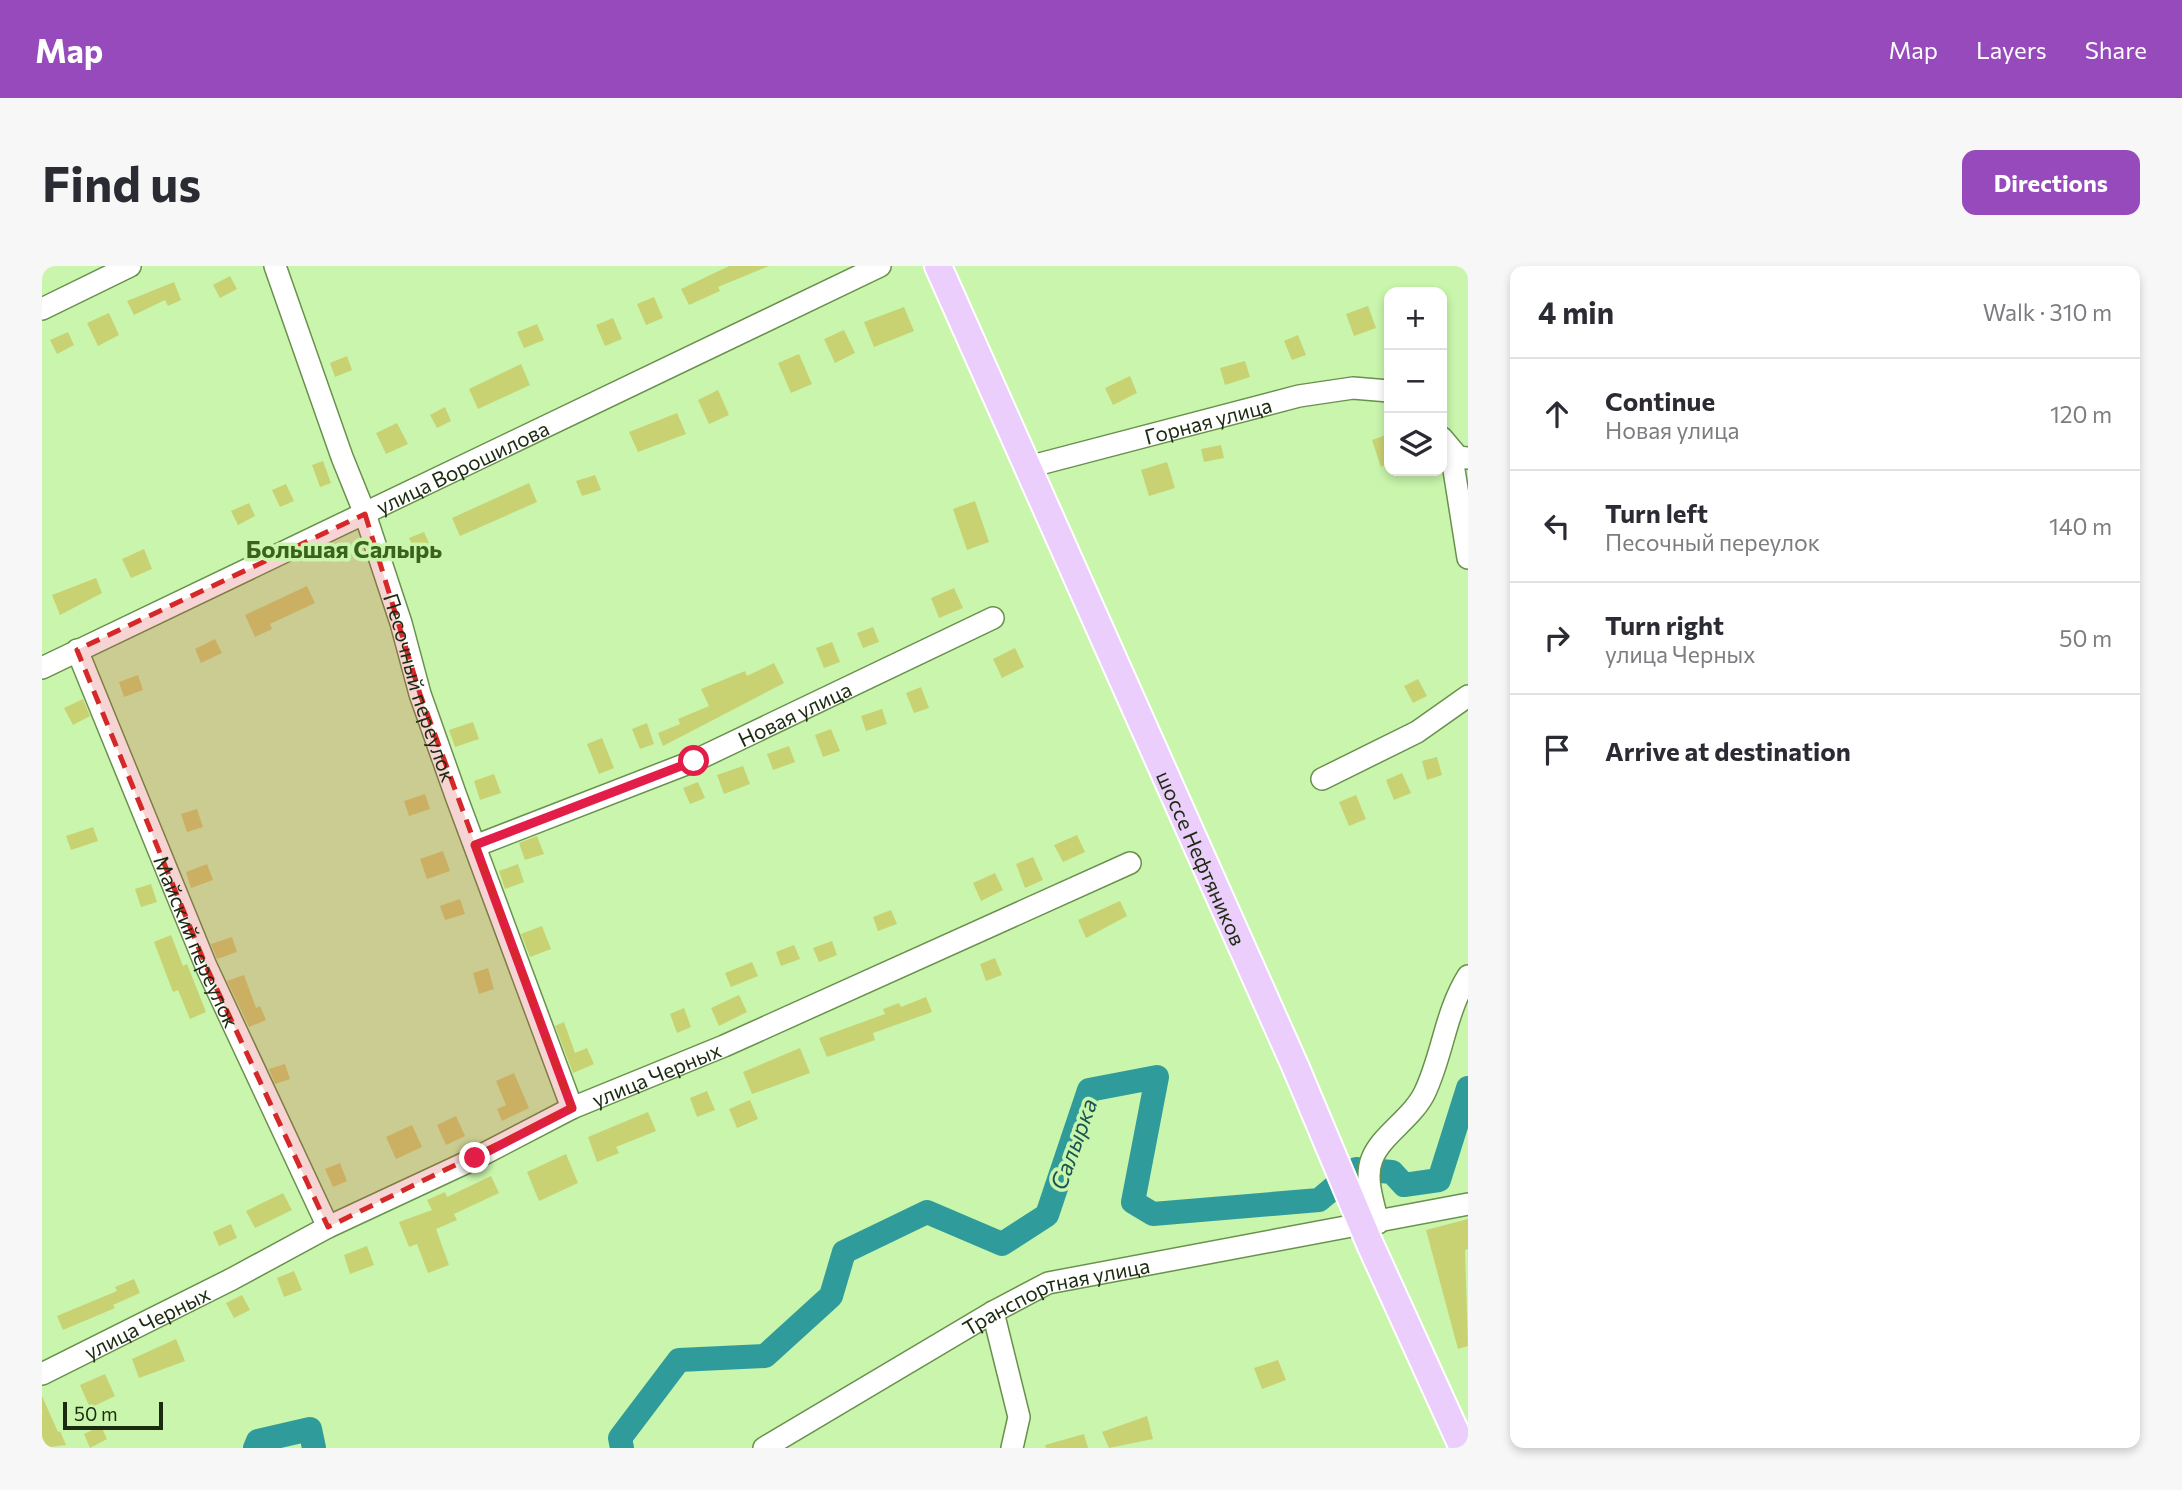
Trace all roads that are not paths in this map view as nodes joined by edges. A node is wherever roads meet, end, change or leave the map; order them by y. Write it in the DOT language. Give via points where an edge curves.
graph roads {
  1 [pos="130,266"];
  2 [pos="275,266"];
  3 [pos="880,266"];
  4 [pos="938,266"];
  5 [pos="42,309"];
  6 [pos="1384,391"];
  7 [pos="1454,449"];
  8 [pos="1028,467"];
  9 [pos="365,514"];
  10 [pos="1468,558"];
  11 [pos="993,618"];
  12 [pos="77,650"];
  13 [pos="42,667"];
  14 [pos="1468,696"];
  15 [pos="1322,779"];
  16 [pos="475,845"];
  17 [pos="1130,863"];
  18 [pos="1468,976"];
  19 [pos="572,1108"];
  20 [pos="1468,1204"];
  21 [pos="1378,1223"];
  22 [pos="328,1227"];
  23 [pos="993,1312"];
  24 [pos="42,1374"];
  25 [pos="764,1448"];
  26 [pos="1012,1448"];
  27 [pos="1463,1448"];
  1 -- 5 [label="street"];
  2 -- 9 [label="street, Песочный переулок"];
  3 -- 9 [label="street, улица Ворошилова"];
  4 -- 8 [label="main road, шоссе Нефтяников"];
  6 -- 8 [label="street, Горная улица" via="1353,388 1299,396"];
  7 -- 10 [label="street"];
  8 -- 27 [label="main road, шоссе Нефтяников, bridge"];
  9 -- 12 [label="street, улица Ворошилова"];
  9 -- 16 [label="street, Песочный переулок" via="420,694"];
  11 -- 16 [label="street, Новая улица" via="694,761"];
  12 -- 13 [label="street, улица Ворошилова"];
  12 -- 22 [label="street, Майский переулок" via="206,967"];
  14 -- 15 [label="street" via="1417,732"];
  16 -- 19 [label="street, Песочный переулок"];
  17 -- 19 [label="street, улица Черных" via="737,1040"];
  18 -- 21 [label="street" via="1449,1014 1425,1092 1372,1159 1369,1182"];
  19 -- 22 [label="street, улица Черных"];
  20 -- 21 [label="street, Транспортная улица"];
  21 -- 23 [label="street, Транспортная улица" via="1068,1278 1031,1290"];
  22 -- 24 [label="street, улица Черных"];
  23 -- 25 [label="street, Транспортная улица"];
  23 -- 26 [label="street" via="1019,1417"];
}
